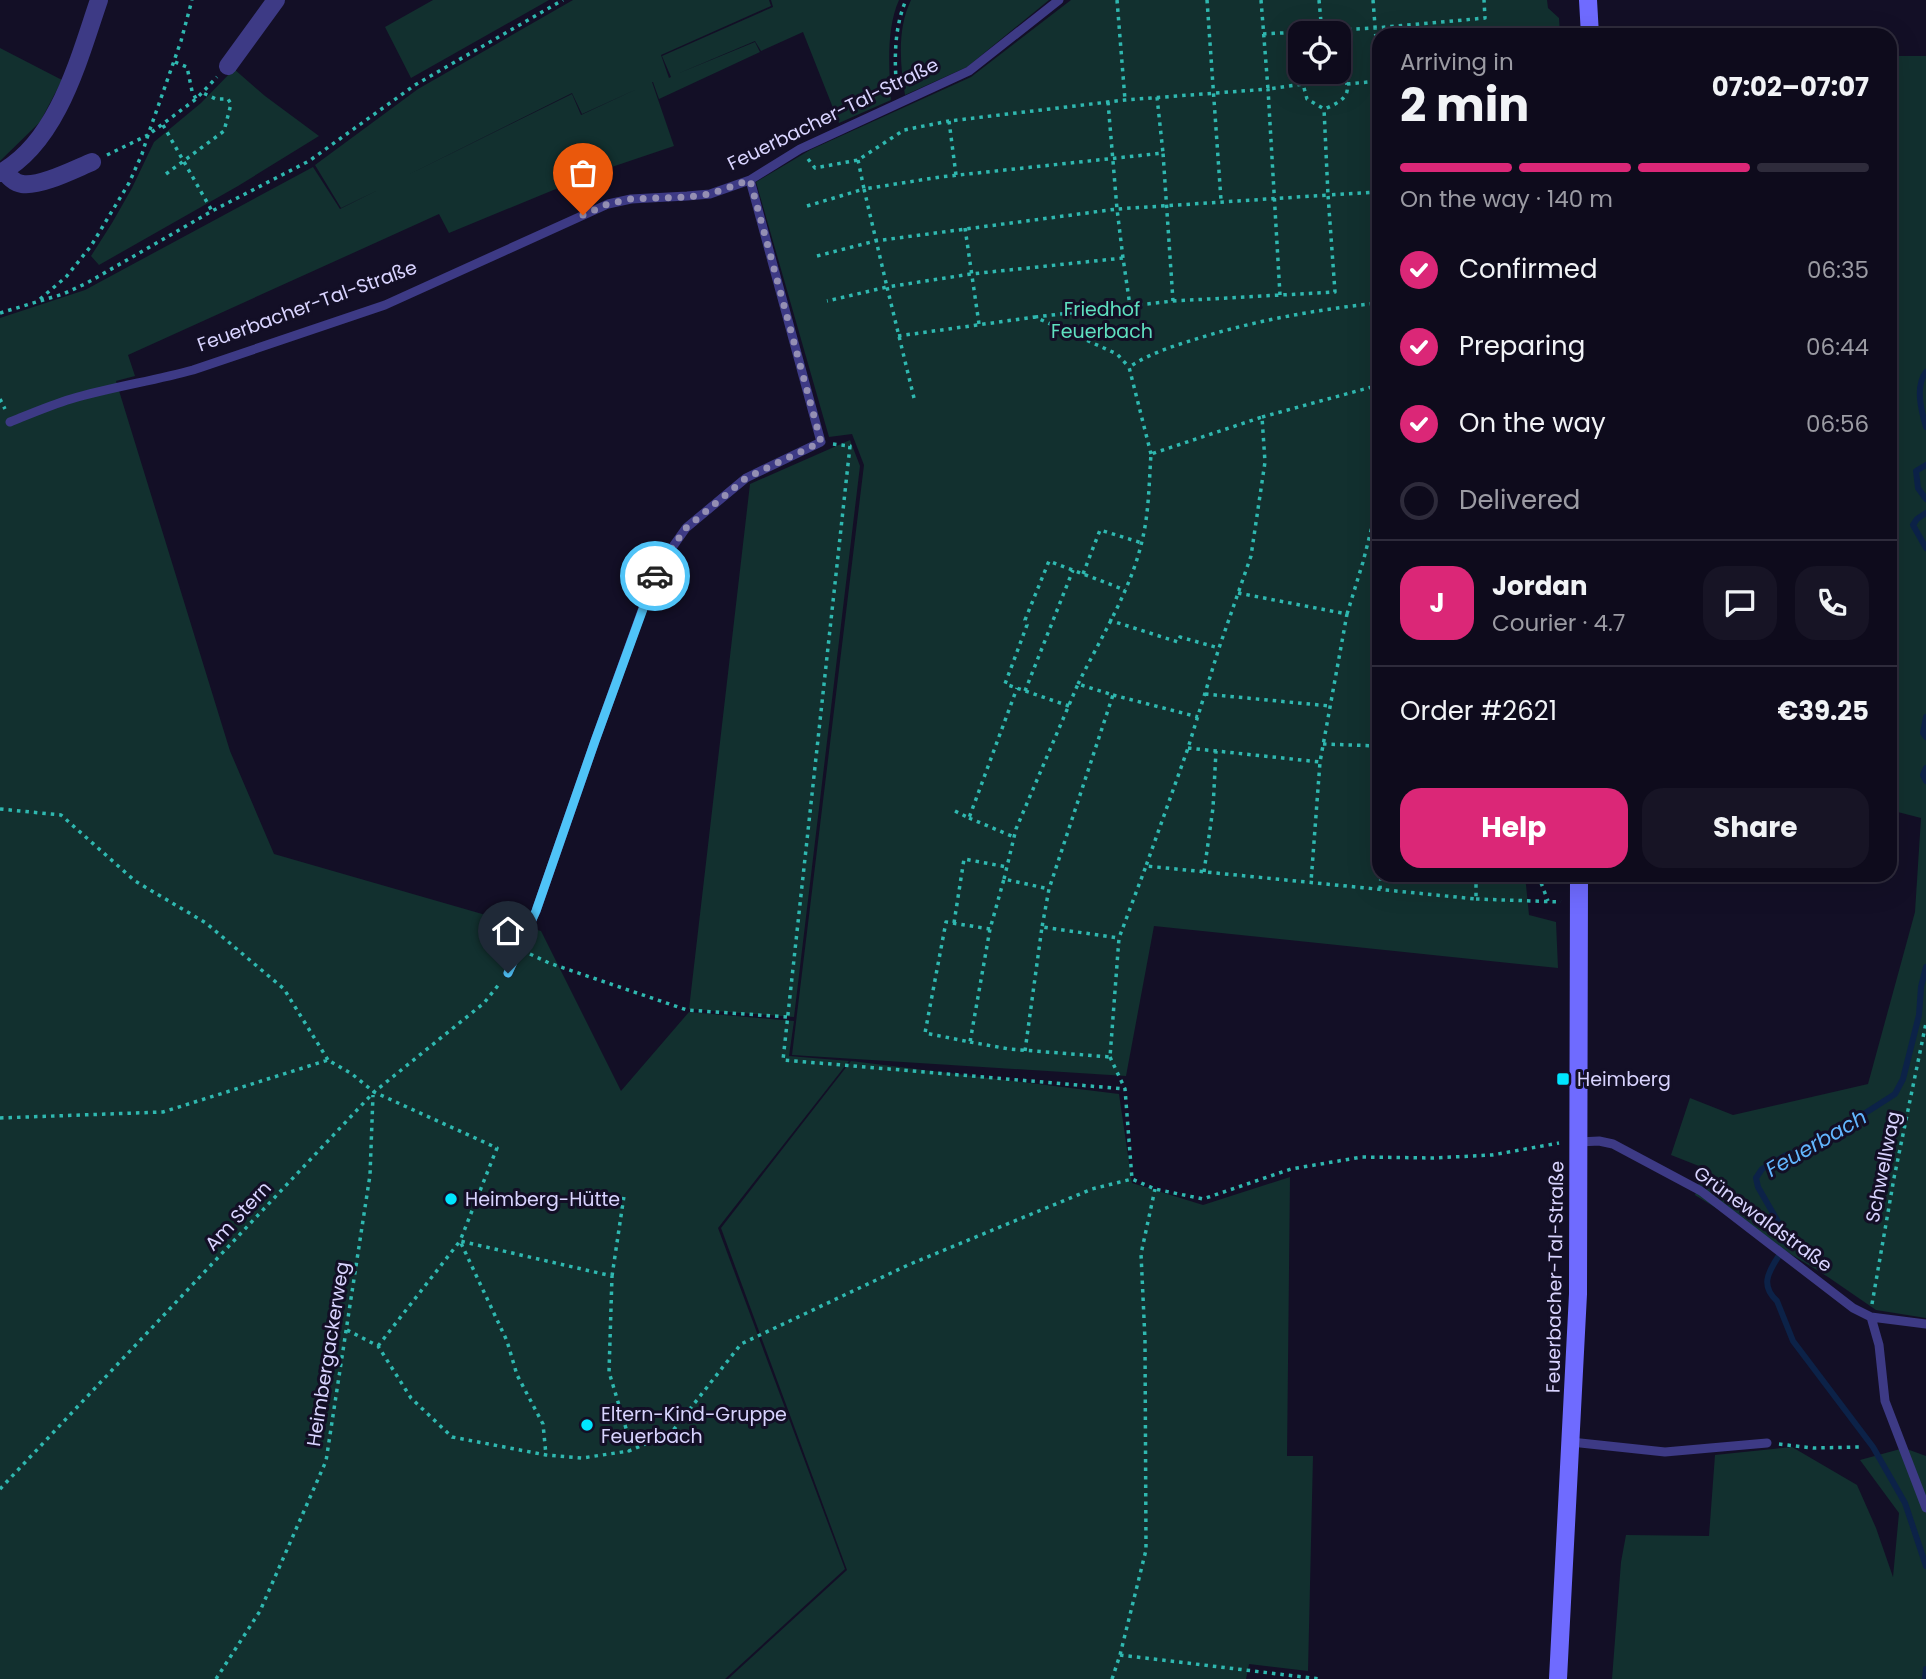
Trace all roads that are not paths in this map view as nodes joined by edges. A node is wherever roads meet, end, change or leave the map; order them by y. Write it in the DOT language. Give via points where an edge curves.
graph roads {
  1 [pos="99,0"];
  2 [pos="276,0"];
  3 [pos="1059,0"];
  4 [pos="1588,0"];
  5 [pos="1590,28"];
  6 [pos="228,66"];
  7 [pos="92,162"];
  8 [pos="2,172"];
  9 [pos="750,180"];
  10 [pos="10,422"];
  11 [pos="1579,882"];
  12 [pos="508,973"];
  13 [pos="1579,1142"];
  14 [pos="1871,1317"];
  15 [pos="1926,1324"];
  16 [pos="1571,1442"];
  17 [pos="1768,1443"];
  18 [pos="1926,1508"];
  19 [pos="1558,1679"];
  1 -- 8 [label="street" via="68,90 50,125"];
  2 -- 6 [label="street"];
  3 -- 9 [label="lane, Feuerbacher-Tal-Straße" via="969,71 800,149"];
  4 -- 5 [label="main road"];
  7 -- 8 [label="street" via="37,183 22,184"];
  9 -- 10 [label="lane, Feuerbacher-Tal-Straße" via="710,194 608,204 386,305 162,379 69,399"];
  9 -- 12 [label="lane" via="821,442 746,478 686,528 657,569 536,911"];
  11 -- 13 [label="main road, Feuerbacher-Tal-Straße"];
  13 -- 14 [label="lane, Grünewaldstraße" via="1613,1144 1701,1191"];
  13 -- 16 [label="main road, Feuerbacher-Tal-Straße"];
  14 -- 15 [label="lane, Grünewaldstraße"];
  14 -- 18 [label="lane" via="1885,1401"];
  16 -- 17 [label="lane" via="1665,1452"];
  16 -- 19 [label="main road, Feuerbacher-Tal-Straße"];
}
